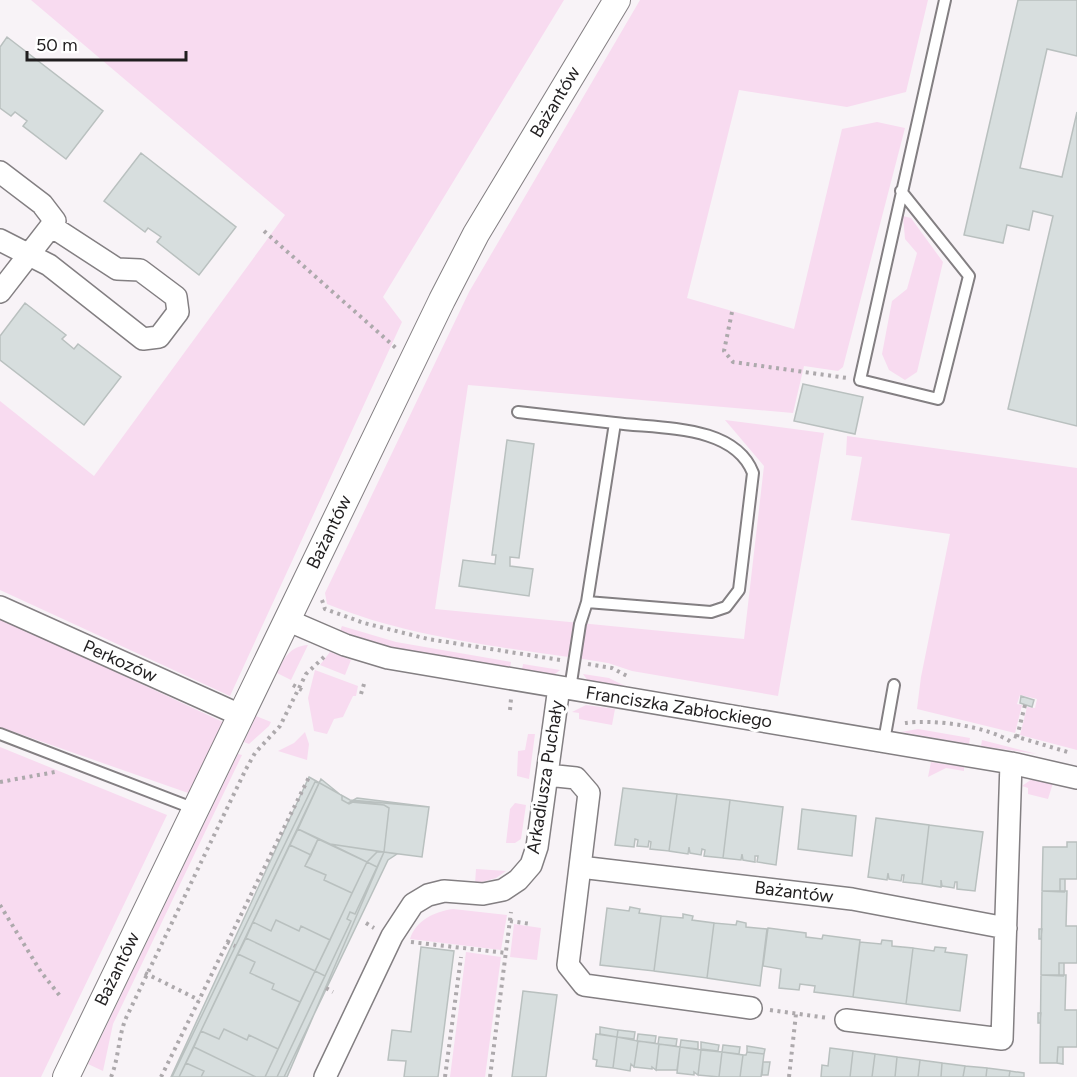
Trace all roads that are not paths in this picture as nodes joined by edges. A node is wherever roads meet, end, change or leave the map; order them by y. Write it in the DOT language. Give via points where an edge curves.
graph roads {
  1 [pos="617,0"];
  2 [pos="945,0"];
  3 [pos="0,172"];
  4 [pos="901,191"];
  5 [pos="53,224"];
  6 [pos="0,240"];
  7 [pos="29,254"];
  8 [pos="0,292"];
  9 [pos="518,411"];
  10 [pos="615,423"];
  11 [pos="587,602"];
  12 [pos="0,607"];
  13 [pos="287,620"];
  14 [pos="894,685"];
  15 [pos="565,688"];
  16 [pos="240,715"];
  17 [pos="885,731"];
  18 [pos="0,734"];
  19 [pos="1012,753"];
  20 [pos="547,775"];
  21 [pos="1077,778"];
  22 [pos="195,809"];
  23 [pos="580,867"];
  24 [pos="1006,928"];
  25 [pos="751,1008"];
  26 [pos="846,1020"];
  27 [pos="66,1077"];
  28 [pos="325,1077"];
  1 -- 13 [label="street, Bażantów" via="476,234"];
  2 -- 4 [label="lane"];
  3 -- 5 [label="street" via="42,204"];
  4 -- 4 [label="lane" via="860,380 938,399 969,276"];
  5 -- 7 [label="street"];
  5 -- 7 [label="street" via="117,269 140,270 176,297 178,312 159,337 143,339 49,265"];
  6 -- 7 [label="street"];
  7 -- 8 [label="street"];
  9 -- 10 [label="lane"];
  10 -- 11 [label="lane"];
  10 -- 11 [label="lane" via="712,436 732,444 746,459 753,472 739,590 726,607 711,612"];
  11 -- 15 [label="lane"];
  12 -- 16 [label="street, Perkozów"];
  13 -- 15 [label="street, Franciszka Zabłockiego" via="388,658"];
  13 -- 16 [label="street, Bażantów"];
  14 -- 17 [label="lane"];
  15 -- 17 [label="street, Franciszka Zabłockiego"];
  15 -- 20 [label="street, Arkadiusza Puchały"];
  16 -- 22 [label="street, Bażantów"];
  17 -- 19 [label="street, Franciszka Zabłockiego"];
  18 -- 22 [label="lane"];
  19 -- 21 [label="street, Franciszka Zabłockiego"];
  19 -- 24 [label="street"];
  20 -- 23 [label="street" via="576,778 589,793"];
  20 -- 28 [label="street, Arkadiusza Puchały" via="531,865 503,890 483,894 444,891 413,904 392,936"];
  22 -- 27 [label="street, Bażantów"];
  23 -- 24 [label="street, Bażantów" via="852,899"];
  23 -- 25 [label="street" via="568,965 584,985"];
  24 -- 26 [label="street" via="1002,1040"];
}
